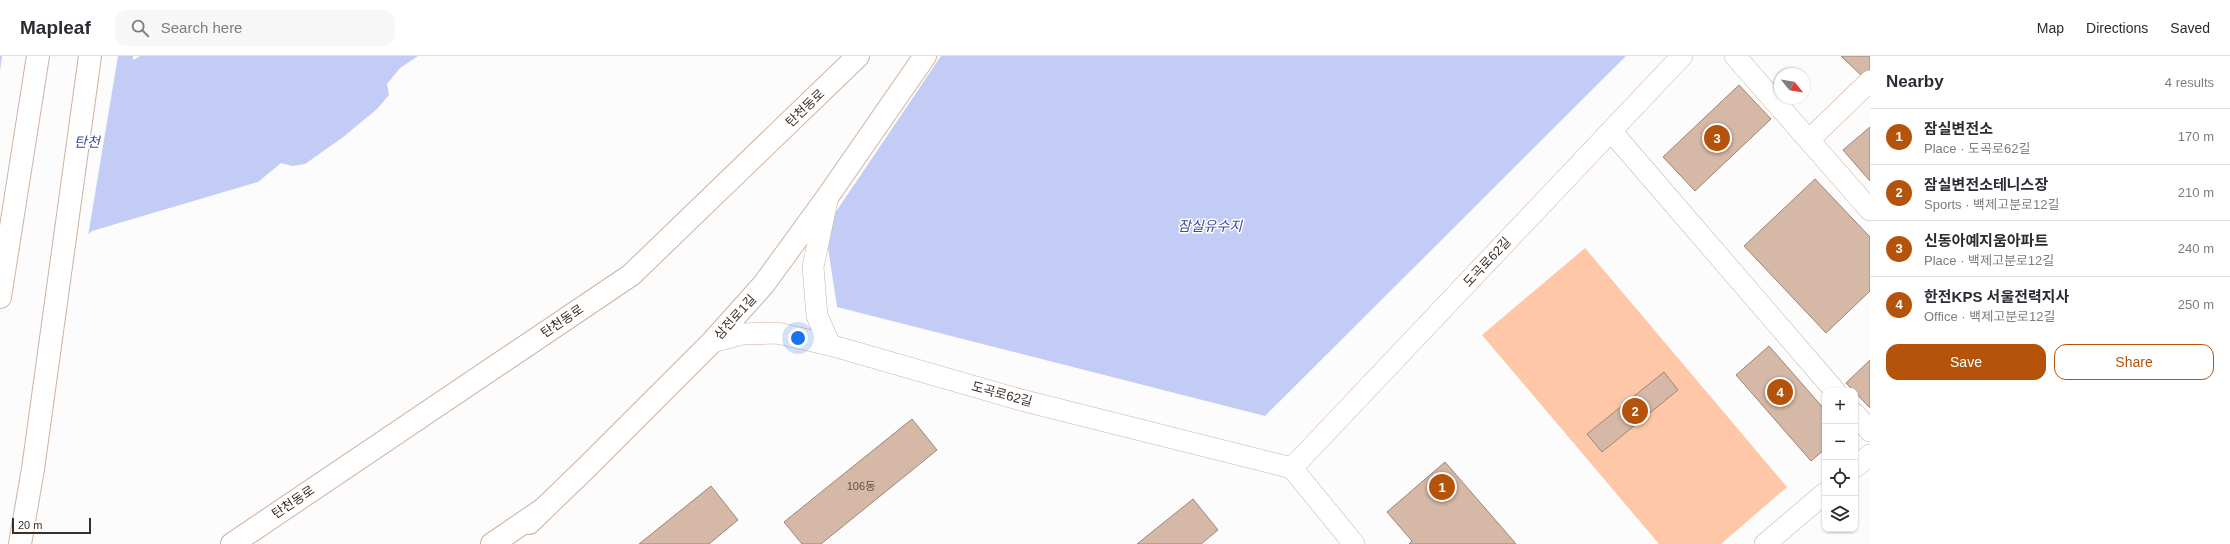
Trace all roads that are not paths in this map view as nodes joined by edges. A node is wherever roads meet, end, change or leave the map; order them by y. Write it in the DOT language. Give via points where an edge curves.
graph roads {
  1 [pos="38,56"];
  2 [pos="90,56"];
  3 [pos="858,56"];
  4 [pos="925,56"];
  5 [pos="1682,56"];
  6 [pos="1735,56"];
  7 [pos="1870,81"];
  8 [pos="1611,131"];
  9 [pos="1809,140"];
  10 [pos="828,196"];
  11 [pos="1870,210"];
  12 [pos="0,297"];
  13 [pos="712,342"];
  14 [pos="830,346"];
  15 [pos="1833,388"];
  16 [pos="1858,417"];
  17 [pos="1870,431"];
  18 [pos="1870,455"];
  19 [pos="1858,465"];
  20 [pos="1292,468"];
  21 [pos="34,469"];
  22 [pos="1822,496"];
  23 [pos="542,510"];
  24 [pos="20,544"];
  25 [pos="25,544"];
  26 [pos="232,544"];
  27 [pos="492,544"];
  28 [pos="506,544"];
  29 [pos="1354,544"];
  30 [pos="1765,544"];
  1 -- 12 [label="street"];
  2 -- 21 [label="street"];
  3 -- 26 [label="street, 탄천동로" via="631,275"];
  4 -- 10 [label="street, 삼전로1길"];
  5 -- 8 [label="street, 도곡로62길"];
  6 -- 9 [label="street"];
  7 -- 9 [label="street"];
  8 -- 15 [label="street"];
  8 -- 20 [label="street, 도곡로62길"];
  9 -- 11 [label="street"];
  10 -- 13 [label="street, 삼전로1길" via="764,284"];
  10 -- 14 [label="street" via="813,267 817,316"];
  13 -- 14 [label="street, 도곡로62길" via="742,334 777,333"];
  13 -- 23 [label="street, 삼전로1길"];
  14 -- 20 [label="street, 도곡로62길" via="1021,400"];
  16 -- 17 [label="street"];
  18 -- 19 [label="street"];
  20 -- 29 [label="street"];
  21 -- 24 [label="street"];
  21 -- 25 [label="street"];
  22 -- 30 [label="street"];
  23 -- 27 [label="street"];
  23 -- 28 [label="street, 삼전로1길"];
}
